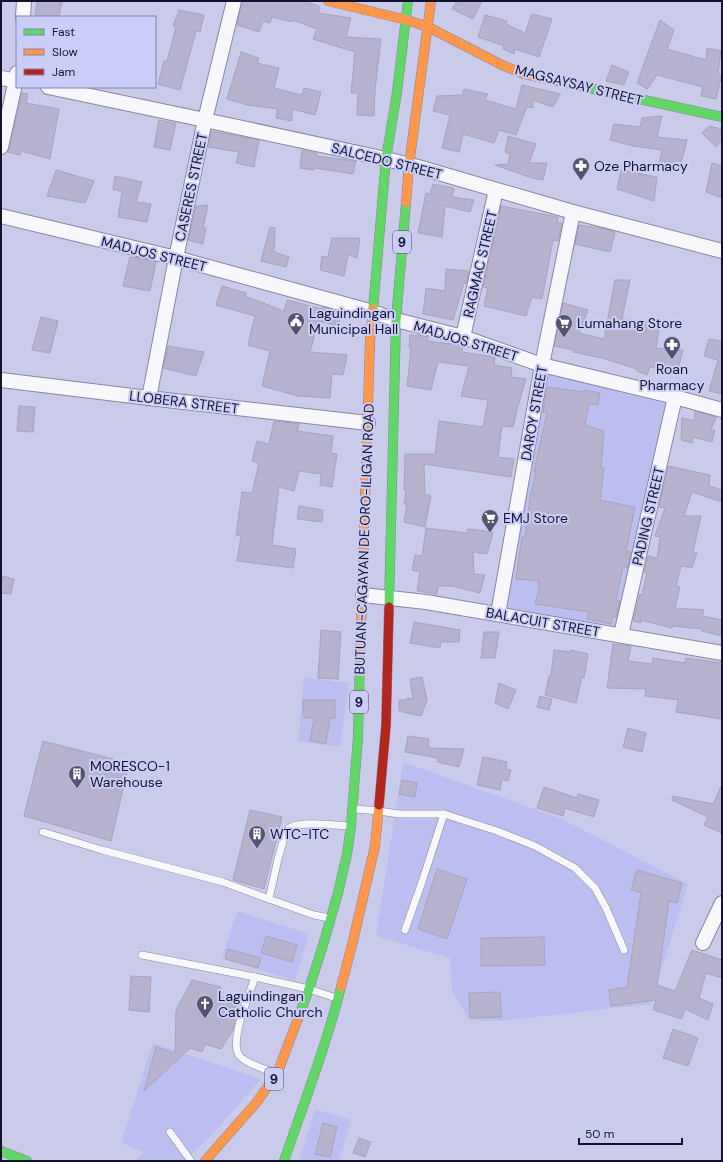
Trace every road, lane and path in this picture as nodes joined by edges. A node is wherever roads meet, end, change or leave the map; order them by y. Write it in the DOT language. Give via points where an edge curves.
graph roads {
  1 [pos="24,1"];
  2 [pos="234,1"];
  3 [pos="328,1"];
  4 [pos="408,1"];
  5 [pos="431,1"];
  6 [pos="23,16"];
  7 [pos="407,20"];
  8 [pos="428,27"];
  9 [pos="1,78"];
  10 [pos="16,78"];
  11 [pos="16,82"];
  12 [pos="53,88"];
  13 [pos="722,117"];
  14 [pos="205,120"];
  15 [pos="1,147"];
  16 [pos="386,159"];
  17 [pos="408,165"];
  18 [pos="496,190"];
  19 [pos="573,212"];
  20 [pos="1,216"];
  21 [pos="722,251"];
  22 [pos="176,258"];
  23 [pos="373,312"];
  24 [pos="396,320"];
  25 [pos="463,337"];
  26 [pos="542,365"];
  27 [pos="1,380"];
  28 [pos="675,397"];
  29 [pos="149,398"];
  30 [pos="722,410"];
  31 [pos="368,423"];
  32 [pos="363,595"];
  33 [pos="389,598"];
  34 [pos="498,614"];
  35 [pos="621,635"];
  36 [pos="722,653"];
  37 [pos="353,809"];
  38 [pos="379,811"];
  39 [pos="444,814"];
  40 [pos="351,826"];
  41 [pos="43,832"];
  42 [pos="269,899"];
  43 [pos="722,903"];
  44 [pos="332,919"];
  45 [pos="405,930"];
  46 [pos="703,943"];
  47 [pos="624,950"];
  48 [pos="142,955"];
  49 [pos="255,977"];
  50 [pos="309,989"];
  51 [pos="338,999"];
  52 [pos="277,1074"];
  53 [pos="170,1132"];
  54 [pos="1,1151"];
  55 [pos="287,1160"];
  56 [pos="27,1161"];
  57 [pos="190,1161"];
  58 [pos="205,1161"];
  1 -- 6 [label="street"];
  2 -- 14 [label="street, CASERES STREET"];
  3 -- 7 [label="main road, MAGSAYSAY STREET"];
  4 -- 7 [label="main road, BUTUAN-CAGAYAN DE ORO-ILIGAN ROAD / 9"];
  5 -- 8 [label="main road, BUTUAN-CAGAYAN DE ORO-ILIGAN ROAD / 9"];
  7 -- 8 [label="main road, MAGSAYSAY STREET"];
  7 -- 16 [label="main road, BUTUAN-CAGAYAN DE ORO-ILIGAN ROAD / 9"];
  8 -- 13 [label="main road, MAGSAYSAY STREET" via="524,74"];
  8 -- 17 [label="main road, BUTUAN-CAGAYAN DE ORO-ILIGAN ROAD / 9"];
  9 -- 10 [label="street"];
  11 -- 15 [label="street"];
  12 -- 14 [label="street, SALCEDO STREET"];
  14 -- 16 [label="street, SALCEDO STREET"];
  14 -- 22 [label="street, CASERES STREET"];
  16 -- 17 [label="street, SALCEDO STREET"];
  16 -- 23 [label="main road, BUTUAN-CAGAYAN DE ORO-ILIGAN ROAD / 9"];
  17 -- 18 [label="street, SALCEDO STREET"];
  17 -- 24 [label="main road, BUTUAN-CAGAYAN DE ORO-ILIGAN ROAD / 9"];
  18 -- 19 [label="street, SALCEDO STREET"];
  18 -- 25 [label="street, RAGMAC STREET"];
  19 -- 21 [label="street, SALCEDO STREET"];
  19 -- 26 [label="street, DAROY STREET"];
  20 -- 22 [label="street, MADJOS STREET"];
  22 -- 23 [label="street, MADJOS STREET"];
  22 -- 29 [label="street, CASERES STREET"];
  23 -- 24 [label="street, MADJOS STREET"];
  23 -- 31 [label="main road, BUTUAN-CAGAYAN DE ORO-ILIGAN ROAD / 9"];
  24 -- 25 [label="street, MADJOS STREET"];
  24 -- 33 [label="main road, BUTUAN-CAGAYAN DE ORO-ILIGAN ROAD / 9"];
  25 -- 26 [label="street, MADJOS STREET"];
  26 -- 28 [label="street, MADJOS STREET"];
  26 -- 34 [label="street, DAROY STREET"];
  27 -- 29 [label="street, LLOBERA STREET"];
  28 -- 30 [label="street, MADJOS STREET"];
  28 -- 35 [label="street, PADING STREET"];
  29 -- 31 [label="street, LLOBERA STREET"];
  31 -- 32 [label="main road, BUTUAN-CAGAYAN DE ORO-ILIGAN ROAD / 9"];
  32 -- 33 [label="street, BALACUIT STREET"];
  32 -- 37 [label="main road, BUTUAN-CAGAYAN DE ORO-ILIGAN ROAD / 9"];
  33 -- 34 [label="street, BALACUIT STREET"];
  33 -- 38 [label="main road, BUTUAN-CAGAYAN DE ORO-ILIGAN ROAD / 9" via="386,726"];
  34 -- 35 [label="street, BALACUIT STREET"];
  35 -- 36 [label="street, BALACUIT STREET"];
  37 -- 38 [label="lane"];
  37 -- 40 [label="main road, BUTUAN-CAGAYAN DE ORO-ILIGAN ROAD / 9"];
  38 -- 39 [label="lane" via="399,814"];
  38 -- 51 [label="main road, BUTUAN-CAGAYAN DE ORO-ILIGAN ROAD / 9" via="375,846"];
  39 -- 45 [label="lane"];
  39 -- 47 [label="lane" via="516,838 576,868 595,888"];
  40 -- 42 [label="lane" via="305,824 288,828"];
  40 -- 44 [label="main road, BUTUAN-CAGAYAN DE ORO-ILIGAN ROAD / 9"];
  41 -- 42 [label="lane" via="223,882"];
  42 -- 44 [label="lane"];
  43 -- 46 [label="street"];
  44 -- 50 [label="main road, BUTUAN-CAGAYAN DE ORO-ILIGAN ROAD / 9"];
  48 -- 49 [label="lane"];
  49 -- 50 [label="lane"];
  49 -- 52 [label="lane" via="241,1019 236,1049 244,1060"];
  50 -- 51 [label="lane"];
  50 -- 52 [label="main road, BUTUAN-CAGAYAN DE ORO-ILIGAN ROAD / 9"];
  51 -- 55 [label="main road, BUTUAN-CAGAYAN DE ORO-ILIGAN ROAD / 9"];
  52 -- 58 [label="main road, BUTUAN-CAGAYAN DE ORO-ILIGAN ROAD / 9" via="256,1103"];
  53 -- 57 [label="lane"];
  54 -- 56 [label="main road"];
}
